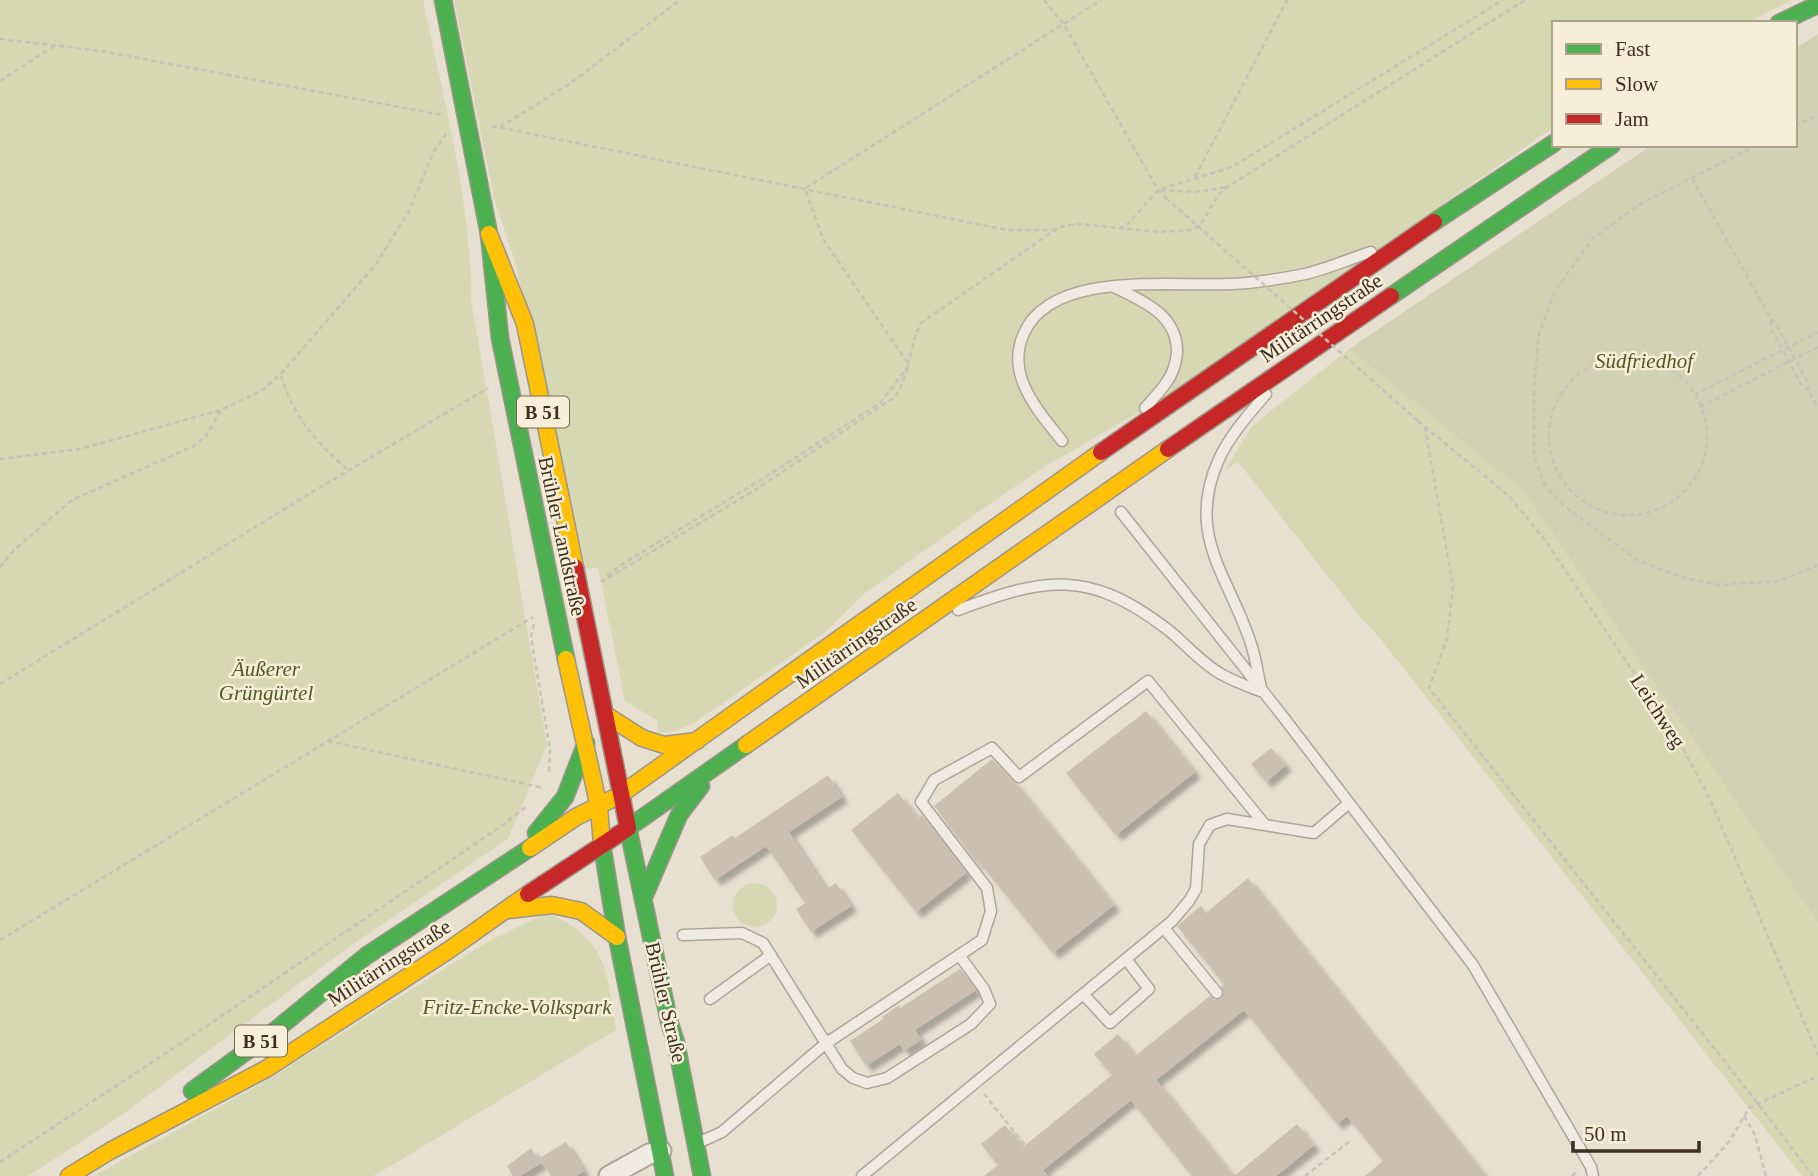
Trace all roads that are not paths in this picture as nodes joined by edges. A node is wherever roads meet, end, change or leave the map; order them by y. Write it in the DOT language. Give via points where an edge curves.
graph roads {
  1 [pos="443,0"];
  2 [pos="1817,5"];
  3 [pos="1783,21"];
  4 [pos="1794,21"];
  5 [pos="1552,144"];
  6 [pos="1609,147"];
  7 [pos="489,234"];
  8 [pos="1408,239"];
  9 [pos="1114,287"];
  10 [pos="1290,364"];
  11 [pos="1123,436"];
  12 [pos="1062,440"];
  13 [pos="1121,512"];
  14 [pos="921,624"];
  15 [pos="1262,692"];
  16 [pos="606,715"];
  17 [pos="697,741"];
  18 [pos="586,742"];
  19 [pos="715,766"];
  20 [pos="620,795"];
  21 [pos="1349,803"];
  22 [pos="599,807"];
  23 [pos="1265,825"];
  24 [pos="628,828"];
  25 [pos="602,845"];
  26 [pos="518,856"];
  27 [pos="643,899"];
  28 [pos="504,911"];
  29 [pos="1164,928"];
  30 [pos="683,935"];
  31 [pos="617,937"];
  32 [pos="771,955"];
  33 [pos="960,955"];
  34 [pos="1126,959"];
  35 [pos="1217,993"];
  36 [pos="1083,994"];
  37 [pos="710,999"];
  38 [pos="825,1044"];
  39 [pos="678,1148"];
  40 [pos="110,1151"];
  41 [pos="69,1176"];
  42 [pos="609,1176"];
  43 [pos="665,1176"];
  44 [pos="702,1176"];
  45 [pos="862,1176"];
  46 [pos="1592,1176"];
  1 -- 7 [label="main road, Brühler Landstraße / B 51" via="459,123"];
  2 -- 3 [label="main road"];
  2 -- 4 [label="main road"];
  5 -- 8 [label="main road, Militärringstraße"];
  6 -- 10 [label="main road, Militärringstraße"];
  7 -- 16 [label="main road, Brühler Landstraße / B 51" via="526,324"];
  7 -- 18 [label="main road, Brühler Landstraße / B 51" via="500,338"];
  8 -- 9 [label="lane" via="1306,274 1244,284"];
  8 -- 11 [label="main road, Militärringstraße"];
  9 -- 11 [label="lane" via="1154,308 1168,321 1177,340 1177,361 1168,382"];
  9 -- 12 [label="lane" via="1069,295 1046,307 1028,324 1019,344 1017,368 1024,388"];
  10 -- 14 [label="main road, Militärringstraße"];
  10 -- 15 [label="lane" via="1229,441 1211,482 1208,506 1208,540 1252,646"];
  11 -- 17 [label="main road, Militärringstraße"];
  13 -- 15 [label="lane"];
  14 -- 15 [label="lane" via="1006,592 1066,583 1101,590 1129,603 1220,674"];
  14 -- 19 [label="main road, Militärringstraße"];
  15 -- 21 [label="lane"];
  16 -- 17 [label="main road" via="664,746"];
  16 -- 20 [label="main road, Brühler Landstraße / B 51"];
  17 -- 20 [label="main road, Militärringstraße"];
  18 -- 22 [label="main road, Brühler Landstraße / B 51"];
  18 -- 26 [label="main road, B 51" via="565,797"];
  19 -- 24 [label="main road, Militärringstraße"];
  19 -- 27 [label="main road" via="679,815"];
  20 -- 22 [label="main road, Militärringstraße / B 51"];
  20 -- 24 [label="main road, Brühler Landstraße / B 51"];
  21 -- 23 [label="lane" via="1314,833"];
  21 -- 46 [label="lane" via="1473,965 1591,1167"];
  22 -- 25 [label="main road, Brühler Landstraße / B 51"];
  22 -- 26 [label="main road, Militärringstraße / B 51"];
  23 -- 29 [label="lane" via="1227,819 1210,825 1199,844 1196,889"];
  23 -- 33 [label="lane" via="1148,681 1018,777 992,748 934,780 921,802 987,888 991,911 982,940"];
  24 -- 25 [label="main road, Militärringstraße / B 51"];
  24 -- 27 [label="main road, Brühler Straße"];
  25 -- 28 [label="main road, Militärringstraße / B 51"];
  25 -- 31 [label="main road, Brühler Straße"];
  26 -- 40 [label="main road, Militärringstraße / B 51" via="366,956 277,1029"];
  27 -- 39 [label="main road, Brühler Straße"];
  28 -- 31 [label="main road, B 51" via="552,905 580,911"];
  28 -- 40 [label="main road, Militärringstraße / B 51" via="266,1069"];
  29 -- 34 [label="lane"];
  29 -- 35 [label="lane"];
  30 -- 32 [label="lane" via="742,933 763,943"];
  31 -- 39 [label="main road, Brühler Straße"];
  32 -- 37 [label="lane"];
  32 -- 38 [label="lane"];
  33 -- 38 [label="lane"];
  33 -- 38 [label="lane" via="990,1003 971,1024 887,1078 867,1083 842,1069"];
  34 -- 36 [label="lane"];
  34 -- 36 [label="lane" via="1149,989 1110,1023"];
  36 -- 45 [label="lane"];
  38 -- 39 [label="lane" via="722,1132"];
  39 -- 42 [label="street" via="649,1154"];
  39 -- 43 [label="main road, Brühler Straße"];
  39 -- 44 [label="main road, Brühler Straße"];
  40 -- 41 [label="main road, Militärringstraße / B 51"];
}
